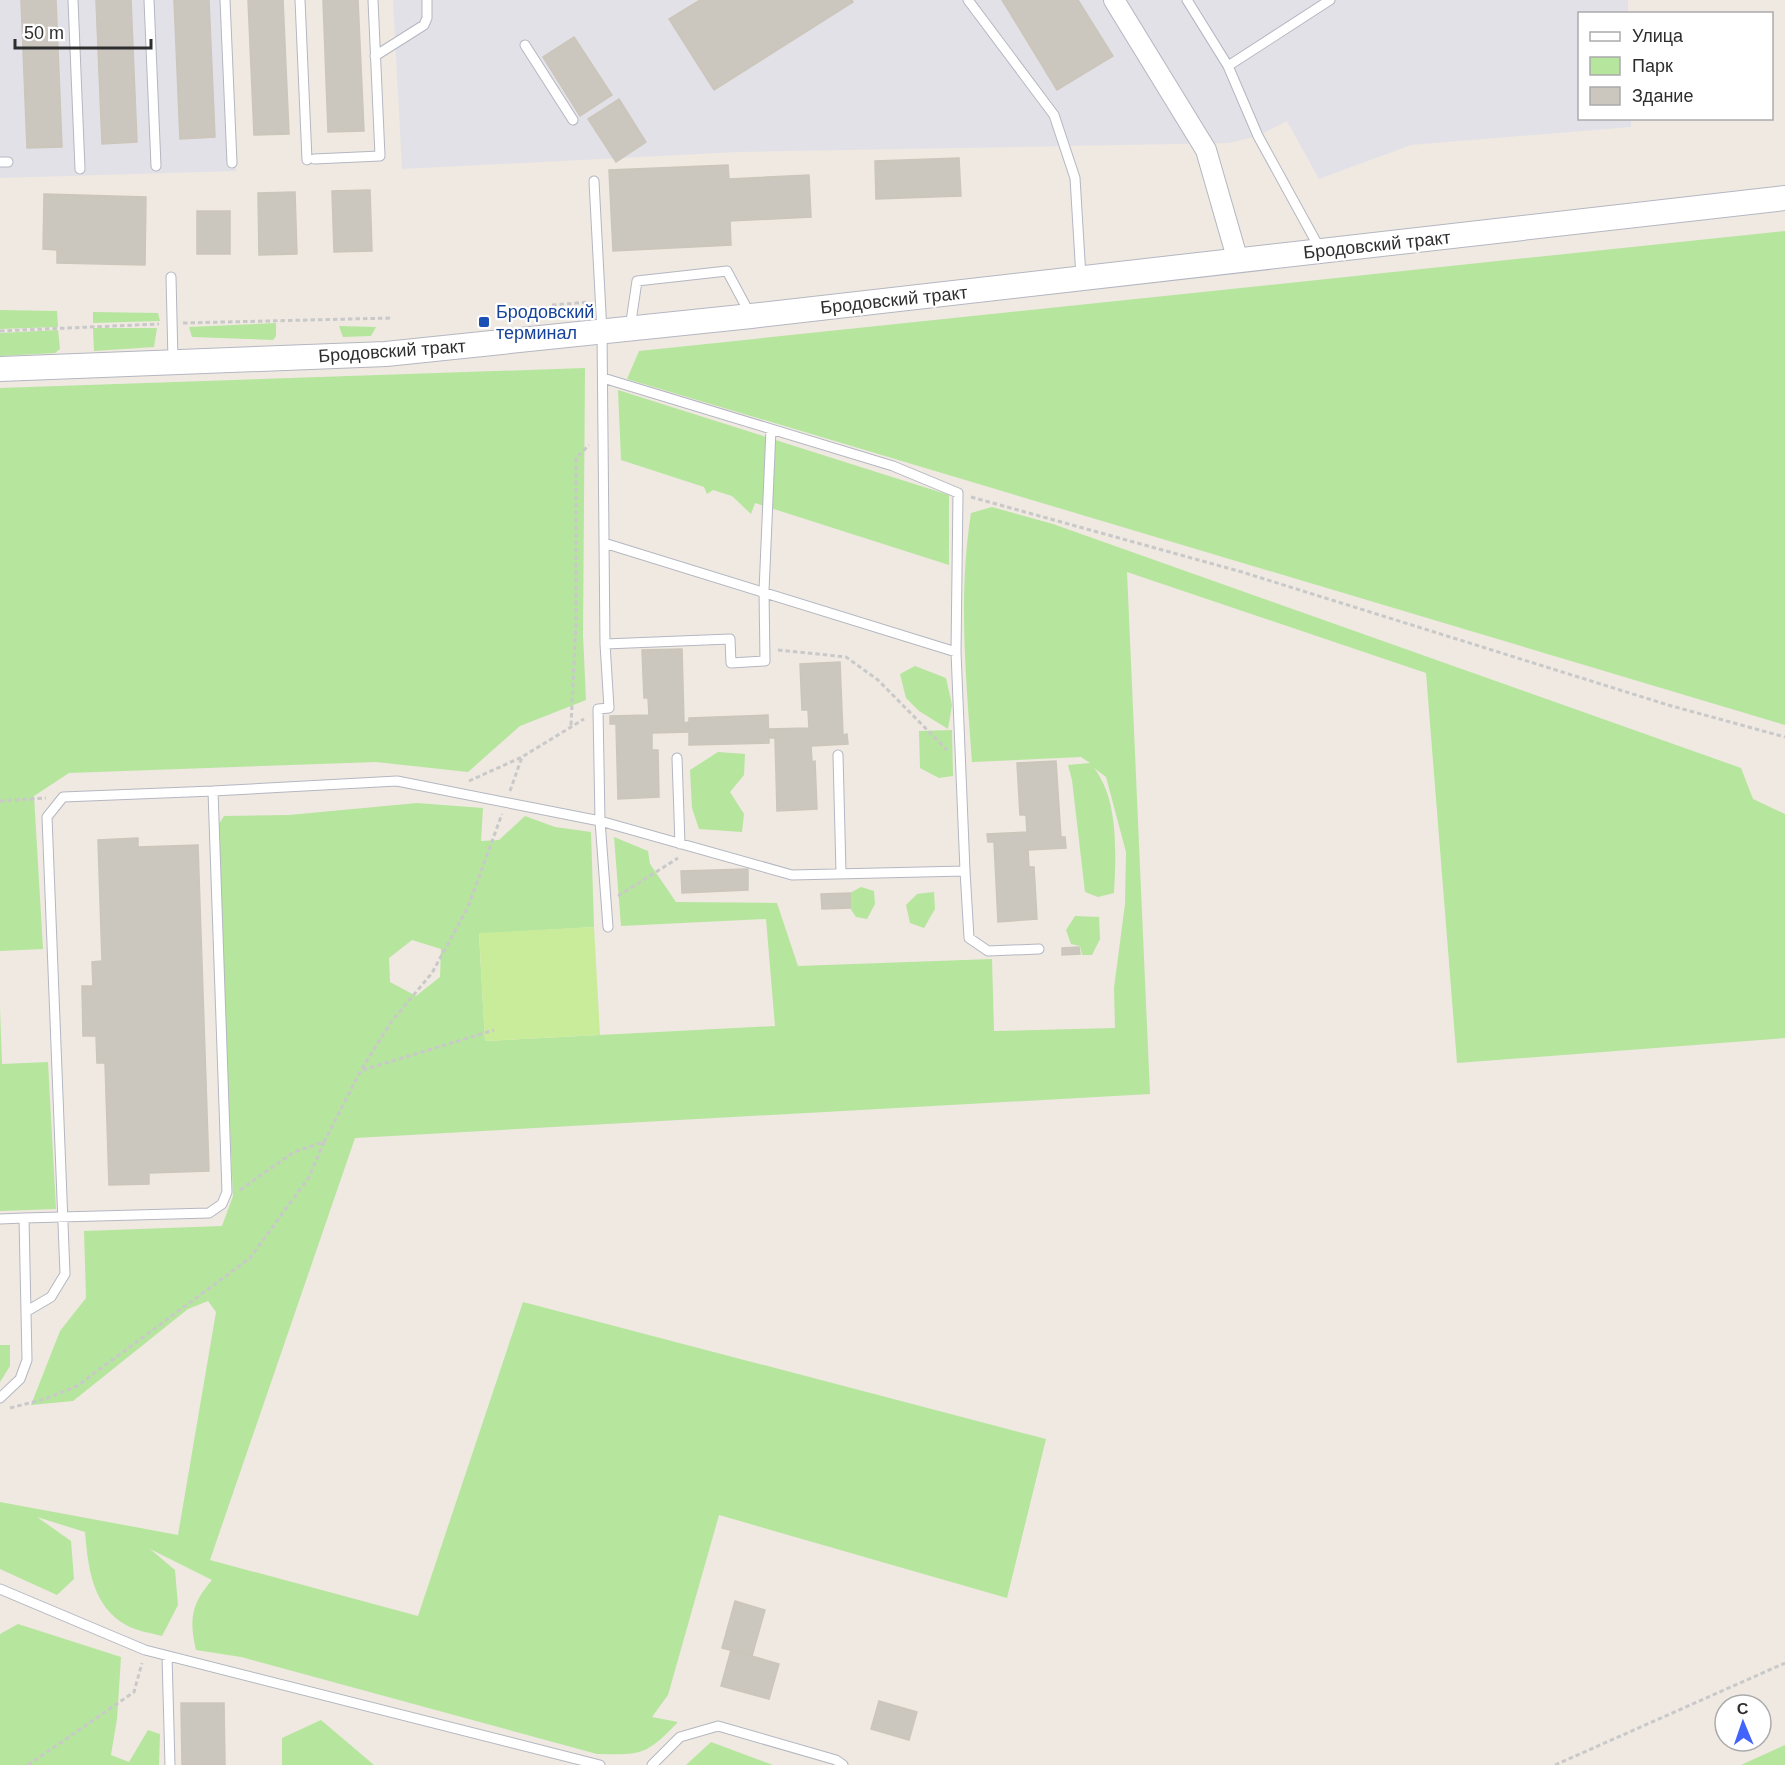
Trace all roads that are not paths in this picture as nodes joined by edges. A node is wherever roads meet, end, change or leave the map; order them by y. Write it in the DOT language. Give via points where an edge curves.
graph roads {
  1 [pos="73,0"];
  2 [pos="149,0"];
  3 [pos="225,0"];
  4 [pos="300,0"];
  5 [pos="373,0"];
  6 [pos="427,0"];
  7 [pos="968,0"];
  8 [pos="1114,0"];
  9 [pos="1187,0"];
  10 [pos="1330,0"];
  11 [pos="525,45"];
  12 [pos="375,56"];
  13 [pos="1228,66"];
  14 [pos="573,120"];
  15 [pos="231,163"];
  16 [pos="156,166"];
  17 [pos="80,169"];
  18 [pos="594,181"];
  19 [pos="1785,198"];
  20 [pos="1321,251"];
  21 [pos="1238,261"];
  22 [pos="171,277"];
  23 [pos="1081,280"];
  24 [pos="751,316"];
  25 [pos="630,328"];
  26 [pos="602,332"];
  27 [pos="173,363"];
  28 [pos="0,369"];
  29 [pos="603,378"];
  30 [pos="771,429"];
  31 [pos="604,543"];
  32 [pos="765,591"];
  33 [pos="605,644"];
  34 [pos="956,652"];
  35 [pos="838,755"];
  36 [pos="677,758"];
  37 [pos="213,791"];
  38 [pos="600,821"];
  39 [pos="680,844"];
  40 [pos="965,871"];
  41 [pos="841,872"];
  42 [pos="608,927"];
  43 [pos="1040,949"];
  44 [pos="63,1217"];
  45 [pos="24,1218"];
  46 [pos="0,1219"];
  47 [pos="27,1311"];
  48 [pos="0,1398"];
  49 [pos="0,1589"];
  50 [pos="168,1656"];
  51 [pos="170,1765"];
  52 [pos="600,1765"];
  53 [pos="652,1765"];
  54 [pos="843,1765"];
  1 -- 17 [label="lane"];
  2 -- 16 [label="lane"];
  3 -- 15 [label="lane"];
  4 -- 12 [label="lane" via="310,159 380,156"];
  5 -- 12 [label="lane"];
  6 -- 12 [label="lane" via="424,25"];
  7 -- 23 [label="lane" via="1054,115 1075,178"];
  8 -- 21 [label="street" via="1206,150"];
  9 -- 13 [label="lane"];
  10 -- 13 [label="lane"];
  11 -- 14 [label="lane"];
  13 -- 20 [label="lane" via="1258,136"];
  18 -- 26 [label="lane"];
  19 -- 20 [label="street, Бродовский тракт"];
  20 -- 21 [label="street, Бродовский тракт"];
  21 -- 23 [label="street, Бродовский тракт"];
  22 -- 27 [label="lane"];
  23 -- 24 [label="street, Бродовский тракт"];
  24 -- 25 [label="street, Бродовский тракт"];
  24 -- 25 [label="lane" via="727,271 637,281"];
  25 -- 26 [label="street, Бродовский тракт"];
  26 -- 27 [label="street, Бродовский тракт" via="386,354"];
  26 -- 29 [label="lane"];
  27 -- 28 [label="street, Бродовский тракт"];
  29 -- 30 [label="lane"];
  29 -- 31 [label="lane"];
  30 -- 32 [label="lane"];
  30 -- 34 [label="lane" via="893,466 958,493"];
  31 -- 32 [label="lane"];
  31 -- 33 [label="lane"];
  32 -- 33 [label="lane" via="765,661 731,663 730,639"];
  32 -- 34 [label="lane"];
  33 -- 38 [label="lane" via="609,708 598,709"];
  34 -- 40 [label="lane"];
  35 -- 41 [label="lane"];
  36 -- 39 [label="lane"];
  37 -- 38 [label="lane" via="397,781"];
  37 -- 44 [label="lane" via="63,797 47,817"];
  37 -- 44 [label="lane" via="227,1192 222,1204 209,1213"];
  38 -- 39 [label="lane"];
  38 -- 42 [label="lane"];
  39 -- 41 [label="lane" via="792,874"];
  40 -- 41 [label="lane"];
  40 -- 43 [label="lane" via="969,938 988,951"];
  44 -- 45 [label="lane"];
  44 -- 47 [label="lane" via="65,1274 51,1297"];
  45 -- 46 [label="lane"];
  45 -- 47 [label="lane"];
  47 -- 48 [label="lane" via="27,1360 20,1379"];
  49 -- 50 [label="lane"];
  50 -- 51 [label="lane"];
  50 -- 52 [label="lane"];
  53 -- 54 [label="lane" via="680,1737 718,1726"];
}
